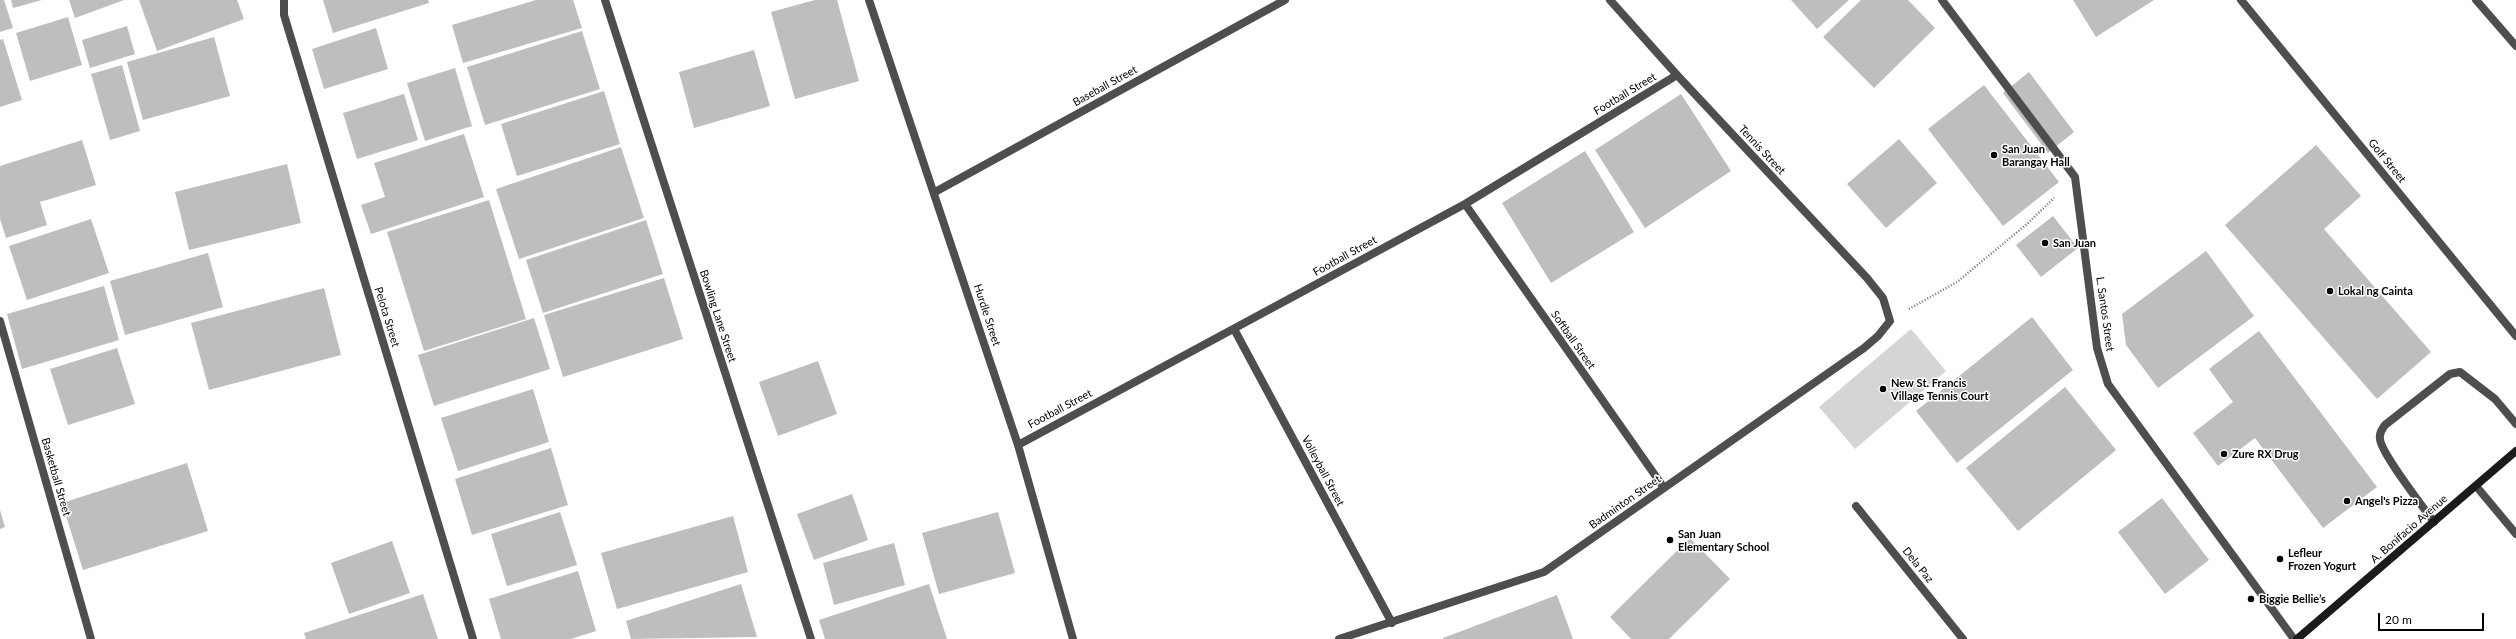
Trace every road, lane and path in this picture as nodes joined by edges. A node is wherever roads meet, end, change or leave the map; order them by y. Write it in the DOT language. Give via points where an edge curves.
graph roads {
  1 [pos="284,0"];
  2 [pos="605,0"];
  3 [pos="869,0"];
  4 [pos="1285,0"];
  5 [pos="1610,0"];
  6 [pos="1942,0"];
  7 [pos="2241,0"];
  8 [pos="2476,0"];
  9 [pos="2516,46"];
  10 [pos="1677,76"];
  11 [pos="2075,177"];
  12 [pos="935,192"];
  13 [pos="1465,204"];
  14 [pos="1890,320"];
  15 [pos="0,321"];
  16 [pos="1234,329"];
  17 [pos="2516,336"];
  18 [pos="2516,424"];
  19 [pos="1018,445"];
  20 [pos="2516,451"];
  21 [pos="2476,486"];
  22 [pos="1664,488"];
  23 [pos="1856,506"];
  24 [pos="2434,522"];
  25 [pos="2516,534"];
  26 [pos="1392,623"];
  27 [pos="91,639"];
  28 [pos="473,639"];
  29 [pos="811,639"];
  30 [pos="1073,639"];
  31 [pos="1339,639"];
  32 [pos="1963,639"];
  33 [pos="2294,639"];
  34 [pos="2298,639"];
  1 -- 28 [label="street, Pelota Street" via="284,15"];
  2 -- 29 [label="street, Bowling Lane Street"];
  3 -- 12 [label="street, Hurdle Street"];
  4 -- 12 [label="street, Baseball Street"];
  5 -- 10 [label="street, Tennis Street"];
  6 -- 11 [label="street, L. Santos Street"];
  7 -- 17 [label="street, Golf Street"];
  8 -- 9 [label="street"];
  10 -- 13 [label="street, Football Street"];
  10 -- 14 [label="street, Tennis Street" via="1867,278 1883,298"];
  11 -- 14 [label="path" via="2026,224 1957,282"];
  11 -- 33 [label="street, L. Santos Street" via="2097,348 2108,384"];
  12 -- 19 [label="street, Hurdle Street"];
  13 -- 16 [label="street, Football Street"];
  13 -- 22 [label="street, Softball Street"];
  14 -- 22 [label="street, Badminton Street" via="1878,336 1864,348"];
  15 -- 27 [label="street, Basketball Street"];
  16 -- 19 [label="street, Football Street"];
  16 -- 26 [label="street, Volleyball Street"];
  18 -- 24 [label="street" via="2495,399 2460,372 2450,374 2385,424 2380,431 2380,440 2396,469"];
  19 -- 30 [label="street, Hurdle Street"];
  20 -- 21 [label="main road, A. Bonifacio Avenue"];
  21 -- 24 [label="main road, A. Bonifacio Avenue"];
  21 -- 25 [label="street"];
  22 -- 26 [label="street, Badminton Street" via="1544,572"];
  23 -- 32 [label="street, Dela Paz"];
  24 -- 34 [label="main road, A. Bonifacio Avenue"];
  26 -- 31 [label="street, Badminton Street"];
}
